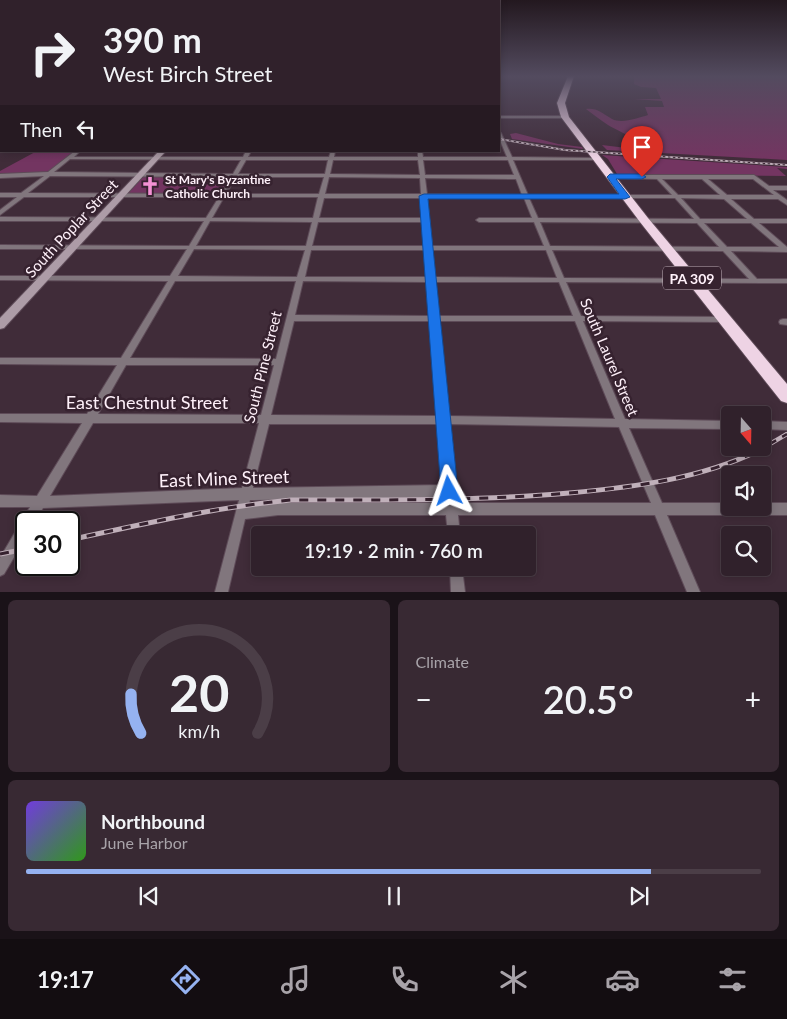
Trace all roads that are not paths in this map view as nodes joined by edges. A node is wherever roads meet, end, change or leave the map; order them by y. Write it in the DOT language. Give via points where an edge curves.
graph roads {
  1 [pos="561,104"];
  2 [pos="500,117"];
  3 [pos="565,117"];
  4 [pos="500,136"];
  5 [pos="77,152"];
  6 [pos="333,152"];
  7 [pos="160,155"];
  8 [pos="246,155"];
  9 [pos="420,155"];
  10 [pos="70,158"];
  11 [pos="331,158"];
  12 [pos="509,159"];
  13 [pos="599,159"];
  14 [pos="49,174"];
  15 [pos="11,175"];
  16 [pos="0,176"];
  17 [pos="140,176"];
  18 [pos="234,176"];
  19 [pos="326,176"];
  20 [pos="422,176"];
  21 [pos="516,177"];
  22 [pos="610,177"];
  23 [pos="658,177"];
  24 [pos="703,177"];
  25 [pos="0,182"];
  26 [pos="768,188"];
  27 [pos="787,188"];
  28 [pos="0,196"];
  29 [pos="22,196"];
  30 [pos="121,196"];
  31 [pos="222,196"];
  32 [pos="321,196"];
  33 [pos="424,196"];
  34 [pos="525,197"];
  35 [pos="625,197"];
  36 [pos="677,197"];
  37 [pos="726,197"];
  38 [pos="780,197"];
  39 [pos="787,203"];
  40 [pos="0,213"];
  41 [pos="0,219"];
  42 [pos="99,219"];
  43 [pos="208,219"];
  44 [pos="315,220"];
  45 [pos="426,220"];
  46 [pos="479,220"];
  47 [pos="535,220"];
  48 [pos="644,220"];
  49 [pos="699,220"];
  50 [pos="752,221"];
  51 [pos="787,221"];
  52 [pos="0,247"];
  53 [pos="73,247"];
  54 [pos="192,247"];
  55 [pos="546,247"];
  56 [pos="308,248"];
  57 [pos="428,248"];
  58 [pos="725,249"];
  59 [pos="668,250"];
  60 [pos="786,250"];
  61 [pos="0,278"];
  62 [pos="43,279"];
  63 [pos="173,279"];
  64 [pos="300,279"];
  65 [pos="431,280"];
  66 [pos="560,280"];
  67 [pos="694,280"];
  68 [pos="755,281"];
  69 [pos="787,281"];
  70 [pos="290,318"];
  71 [pos="434,318"];
  72 [pos="577,319"];
  73 [pos="725,319"];
  74 [pos="0,324"];
  75 [pos="0,361"];
  76 [pos="124,361"];
  77 [pos="279,362"];
  78 [pos="787,396"];
  79 [pos="0,418"];
  80 [pos="90,418"];
  81 [pos="264,419"];
  82 [pos="443,420"];
  83 [pos="622,423"];
  84 [pos="721,425"];
  85 [pos="771,425"];
  86 [pos="787,426"];
  87 [pos="449,491"];
  88 [pos="245,494"];
  89 [pos="0,501"];
  90 [pos="40,502"];
  91 [pos="451,508"];
  92 [pos="658,509"];
  93 [pos="787,509"];
  94 [pos="35,511"];
  95 [pos="240,514"];
  96 [pos="453,526"];
  97 [pos="15,544"];
  98 [pos="0,570"];
  99 [pos="457,576"];
  100 [pos="221,592"];
  101 [pos="458,592"];
  102 [pos="694,592"];
  1 -- 3 [label="highway"];
  2 -- 3 [label="street"];
  3 -- 13 [label="highway, PA 309"];
  4 -- 12 [label="street, South Laurel Street"];
  5 -- 10 [label="street"];
  6 -- 11 [label="street, South Pine Street"];
  7 -- 8 [label="street"];
  7 -- 10 [label="street"];
  7 -- 17 [label="main road, South Poplar Street"];
  8 -- 11 [label="street"];
  8 -- 18 [label="street"];
  9 -- 11 [label="street"];
  9 -- 12 [label="street"];
  9 -- 20 [label="street"];
  10 -- 14 [label="street"];
  11 -- 19 [label="street, South Pine Street"];
  12 -- 13 [label="street"];
  12 -- 21 [label="street, South Laurel Street"];
  13 -- 22 [label="highway, PA 309"];
  14 -- 15 [label="street"];
  14 -- 17 [label="street"];
  14 -- 29 [label="street"];
  15 -- 16 [label="street"];
  15 -- 25 [label="street"];
  17 -- 18 [label="street"];
  17 -- 30 [label="main road, South Poplar Street"];
  18 -- 19 [label="street"];
  18 -- 31 [label="street"];
  19 -- 20 [label="street"];
  19 -- 32 [label="street, South Pine Street"];
  20 -- 21 [label="street"];
  20 -- 33 [label="street"];
  21 -- 34 [label="street, South Laurel Street"];
  22 -- 23 [label="street"];
  22 -- 35 [label="highway, PA 309"];
  23 -- 24 [label="street"];
  23 -- 36 [label="street"];
  24 -- 26 [label="street" via="754,177"];
  24 -- 37 [label="street"];
  26 -- 27 [label="street"];
  26 -- 38 [label="street"];
  28 -- 29 [label="street"];
  29 -- 30 [label="street"];
  29 -- 40 [label="street"];
  30 -- 31 [label="street"];
  30 -- 42 [label="main road, South Poplar Street"];
  31 -- 32 [label="street"];
  31 -- 43 [label="street"];
  32 -- 33 [label="street"];
  32 -- 44 [label="street, South Pine Street"];
  33 -- 34 [label="street"];
  33 -- 45 [label="street"];
  34 -- 35 [label="street"];
  34 -- 47 [label="street, South Laurel Street"];
  35 -- 36 [label="street"];
  35 -- 48 [label="highway, PA 309"];
  36 -- 37 [label="street"];
  36 -- 49 [label="street"];
  37 -- 38 [label="street"];
  37 -- 50 [label="street"];
  38 -- 39 [label="street"];
  41 -- 42 [label="street"];
  42 -- 43 [label="street"];
  42 -- 53 [label="main road, South Poplar Street"];
  43 -- 44 [label="street"];
  43 -- 54 [label="street"];
  44 -- 45 [label="street"];
  44 -- 56 [label="street, South Pine Street"];
  45 -- 57 [label="street"];
  46 -- 47 [label="street"];
  47 -- 48 [label="street"];
  47 -- 55 [label="street, South Laurel Street"];
  48 -- 49 [label="street"];
  48 -- 59 [label="highway, PA 309"];
  49 -- 50 [label="street"];
  49 -- 58 [label="street"];
  50 -- 51 [label="street"];
  50 -- 60 [label="street"];
  52 -- 53 [label="street"];
  53 -- 54 [label="street"];
  53 -- 62 [label="main road, South Poplar Street"];
  54 -- 56 [label="street"];
  54 -- 63 [label="street"];
  55 -- 57 [label="street"];
  55 -- 59 [label="street"];
  55 -- 66 [label="street, South Laurel Street"];
  56 -- 57 [label="street"];
  56 -- 64 [label="street, South Pine Street"];
  57 -- 65 [label="street"];
  58 -- 59 [label="street"];
  58 -- 60 [label="street"];
  58 -- 68 [label="street"];
  59 -- 67 [label="highway, PA 309"];
  61 -- 62 [label="street"];
  62 -- 63 [label="street"];
  62 -- 74 [label="main road, South Poplar Street"];
  63 -- 64 [label="street"];
  63 -- 76 [label="street"];
  64 -- 65 [label="street"];
  64 -- 70 [label="street, South Pine Street"];
  65 -- 66 [label="street"];
  65 -- 71 [label="street"];
  66 -- 67 [label="street"];
  66 -- 72 [label="street, South Laurel Street"];
  67 -- 68 [label="street"];
  67 -- 73 [label="highway, PA 309"];
  68 -- 69 [label="street"];
  70 -- 71 [label="street"];
  70 -- 77 [label="street, South Pine Street"];
  71 -- 72 [label="street"];
  71 -- 82 [label="street"];
  72 -- 73 [label="street"];
  72 -- 83 [label="street, South Laurel Street"];
  73 -- 78 [label="highway, PA 309"];
  75 -- 76 [label="street"];
  76 -- 77 [label="street"];
  76 -- 80 [label="street"];
  77 -- 81 [label="street, South Pine Street"];
  79 -- 80 [label="street, East Chestnut Street"];
  80 -- 81 [label="street, East Chestnut Street"];
  80 -- 90 [label="street"];
  81 -- 82 [label="street, East Chestnut Street"];
  81 -- 88 [label="street, South Pine Street"];
  82 -- 83 [label="street, East Chestnut Street"];
  82 -- 87 [label="street"];
  83 -- 84 [label="street, East Chestnut Street"];
  83 -- 92 [label="street, South Laurel Street"];
  85 -- 86 [label="street"];
  87 -- 88 [label="street, East Mine Street"];
  87 -- 91 [label="street"];
  88 -- 90 [label="street, East Mine Street"];
  88 -- 95 [label="street, South Pine Street"];
  89 -- 90 [label="street, East Mine Street"];
  90 -- 94 [label="street"];
  91 -- 92 [label="street, East Mine Street"];
  91 -- 95 [label="street, East Mine Street" via="278,509"];
  91 -- 96 [label="street"];
  92 -- 93 [label="street, East Mine Street"];
  92 -- 102 [label="street, South Laurel Street"];
  95 -- 100 [label="street, South Pine Street"];
  97 -- 98 [label="street"];
  99 -- 101 [label="street"];
}
